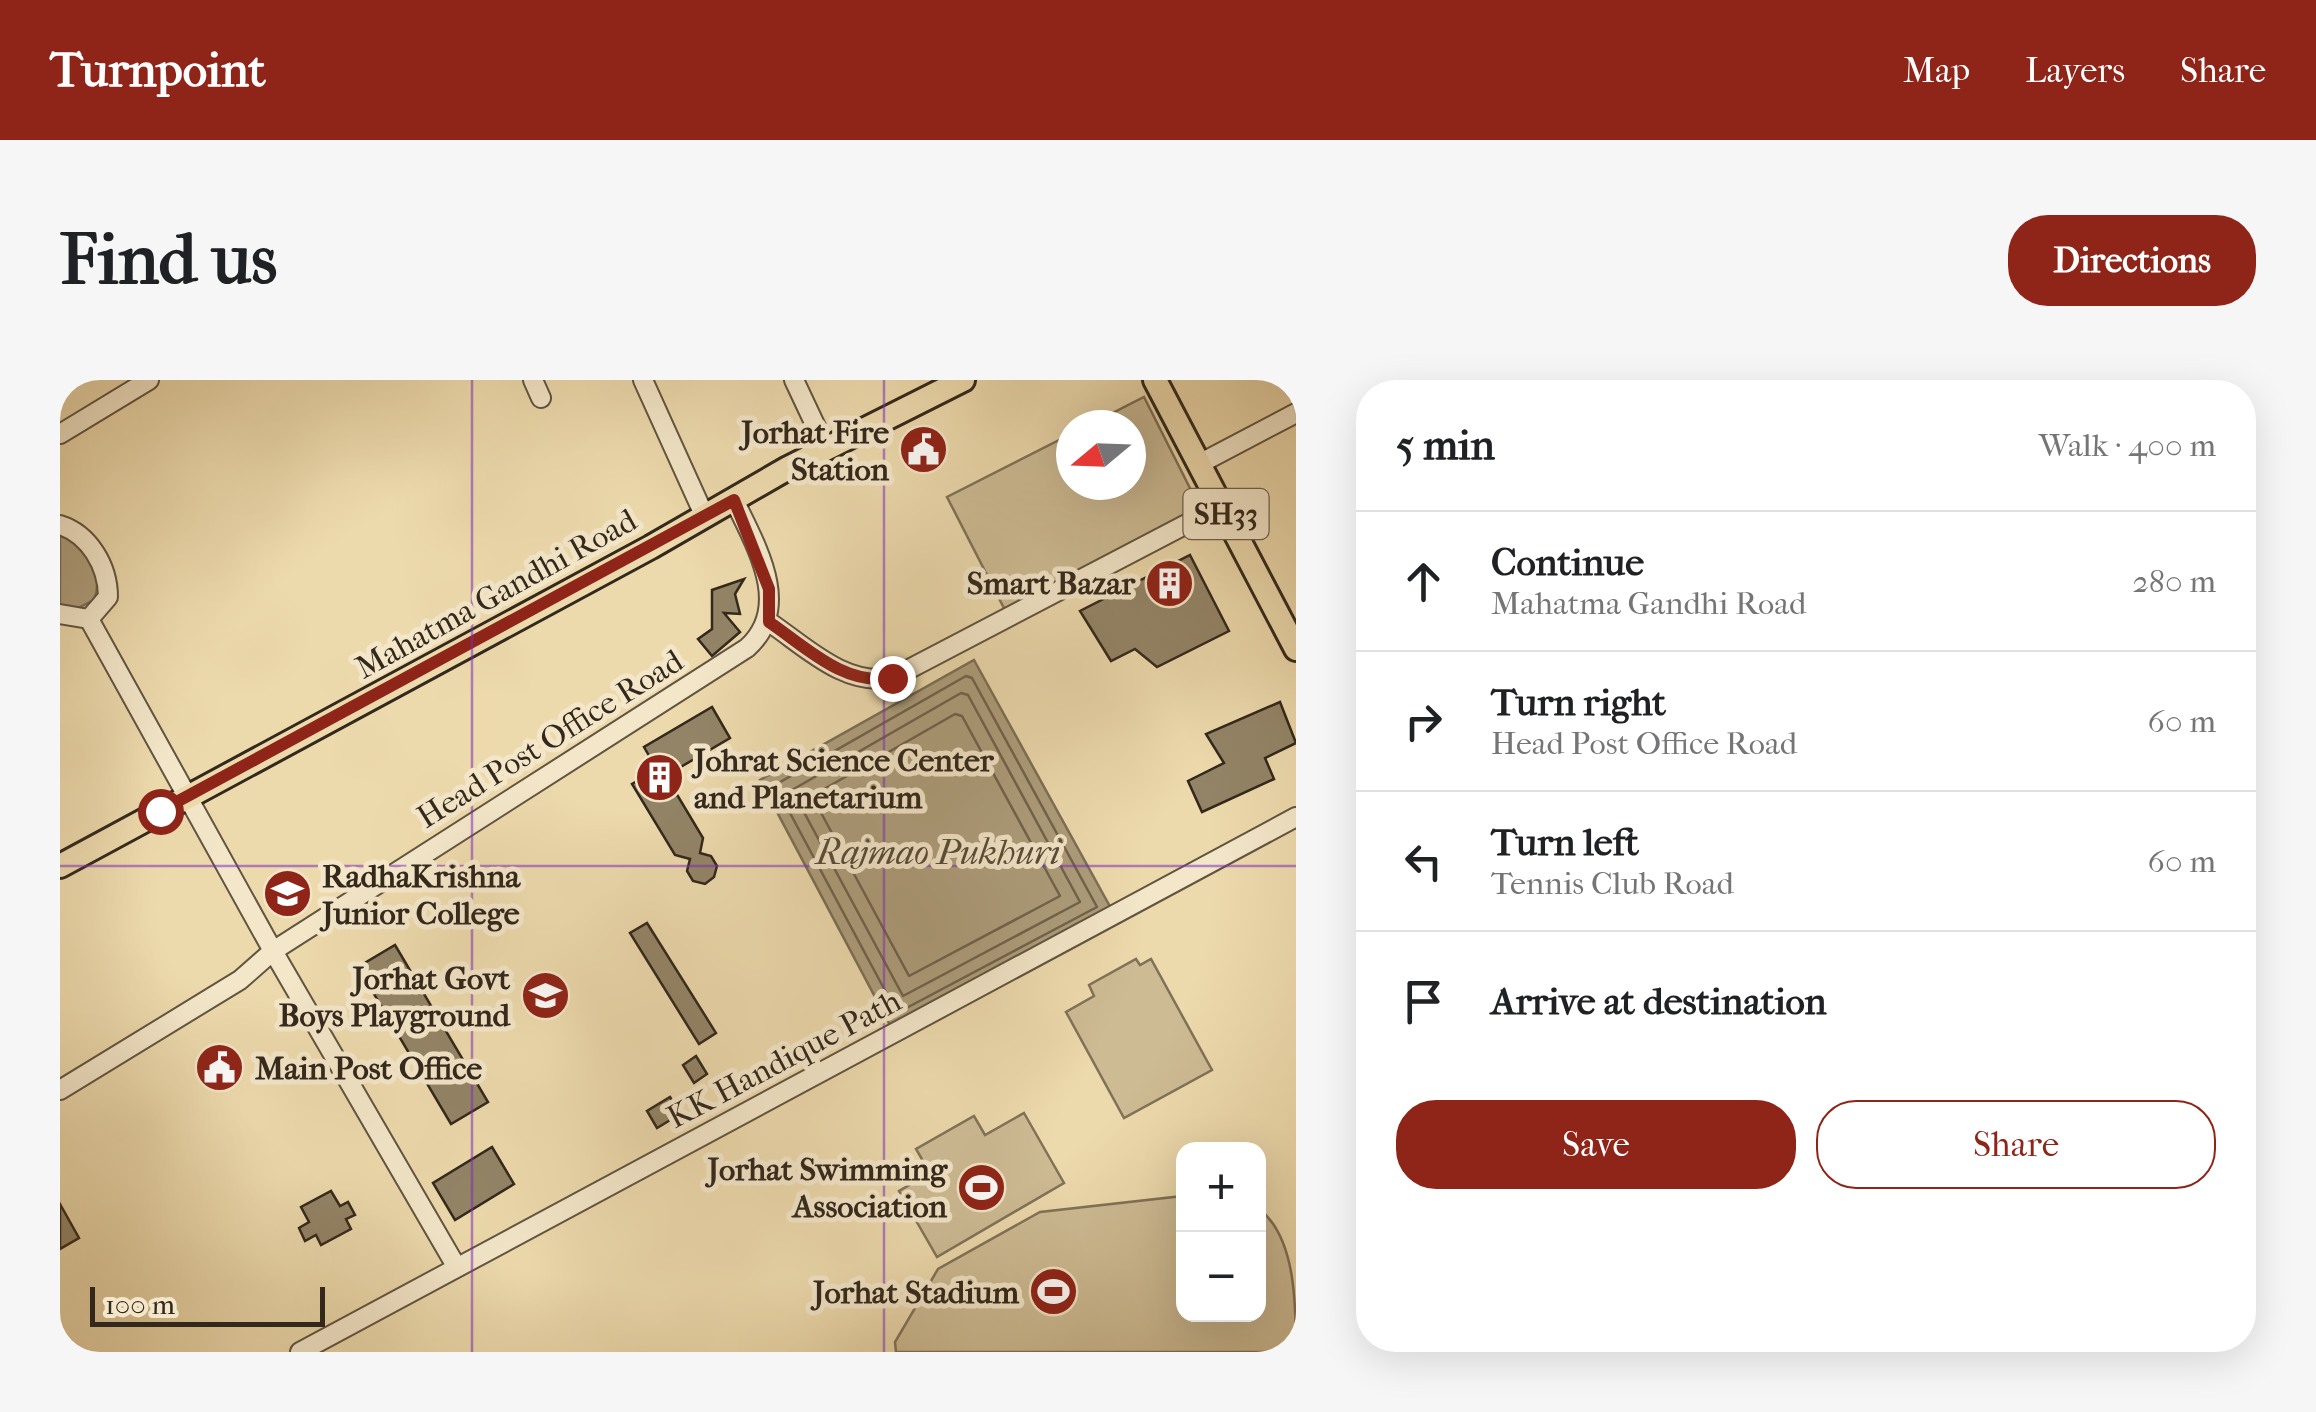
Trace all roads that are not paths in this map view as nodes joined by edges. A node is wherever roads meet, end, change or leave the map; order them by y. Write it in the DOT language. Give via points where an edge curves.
graph roads {
  1 [pos="149,380"];
  2 [pos="533,380"];
  3 [pos="643,380"];
  4 [pos="794,380"];
  5 [pos="963,380"];
  6 [pos="1154,380"];
  7 [pos="542,398"];
  8 [pos="1296,413"];
  9 [pos="60,434"];
  10 [pos="826,448"];
  11 [pos="1199,464"];
  12 [pos="734,500"];
  13 [pos="1222,506"];
  14 [pos="705,517"];
  15 [pos="60,524"];
  16 [pos="60,614"];
  17 [pos="89,619"];
  18 [pos="769,622"];
  19 [pos="1296,649"];
  20 [pos="190,796"];
  21 [pos="1296,816"];
  22 [pos="60,866"];
  23 [pos="273,951"];
  24 [pos="248,970"];
  25 [pos="60,1079"];
  26 [pos="60,1090"];
  27 [pos="456,1266"];
  28 [pos="300,1352"];
  1 -- 9 [label="street"];
  2 -- 7 [label="street"];
  3 -- 14 [label="street"];
  4 -- 10 [label="street"];
  5 -- 10 [label="main road, Mahatma Gandhi Road"];
  6 -- 11 [label="main road, SH33"];
  8 -- 11 [label="street"];
  10 -- 12 [label="main road, Mahatma Gandhi Road"];
  11 -- 13 [label="main road, SH33"];
  12 -- 14 [label="main road, Mahatma Gandhi Road"];
  12 -- 18 [label="street" via="769,589"];
  13 -- 18 [label="street" via="892,678 848,675"];
  13 -- 19 [label="main road, SH33"];
  14 -- 20 [label="main road, Mahatma Gandhi Road"];
  15 -- 17 [label="street" via="88,543 104,571 108,597"];
  16 -- 17 [label="street"];
  17 -- 20 [label="street"];
  18 -- 23 [label="street, Head Post Office Road" via="715,670"];
  20 -- 22 [label="main road, Mahatma Gandhi Road"];
  20 -- 23 [label="street"];
  21 -- 27 [label="street, KK Handique Path"];
  23 -- 24 [label="street, Head Post Office Road"];
  23 -- 27 [label="street"];
  24 -- 25 [label="street, Head Post Office Road"];
  24 -- 26 [label="street, Head Post Office Road"];
  27 -- 28 [label="street, KK Handique Path"];
}
